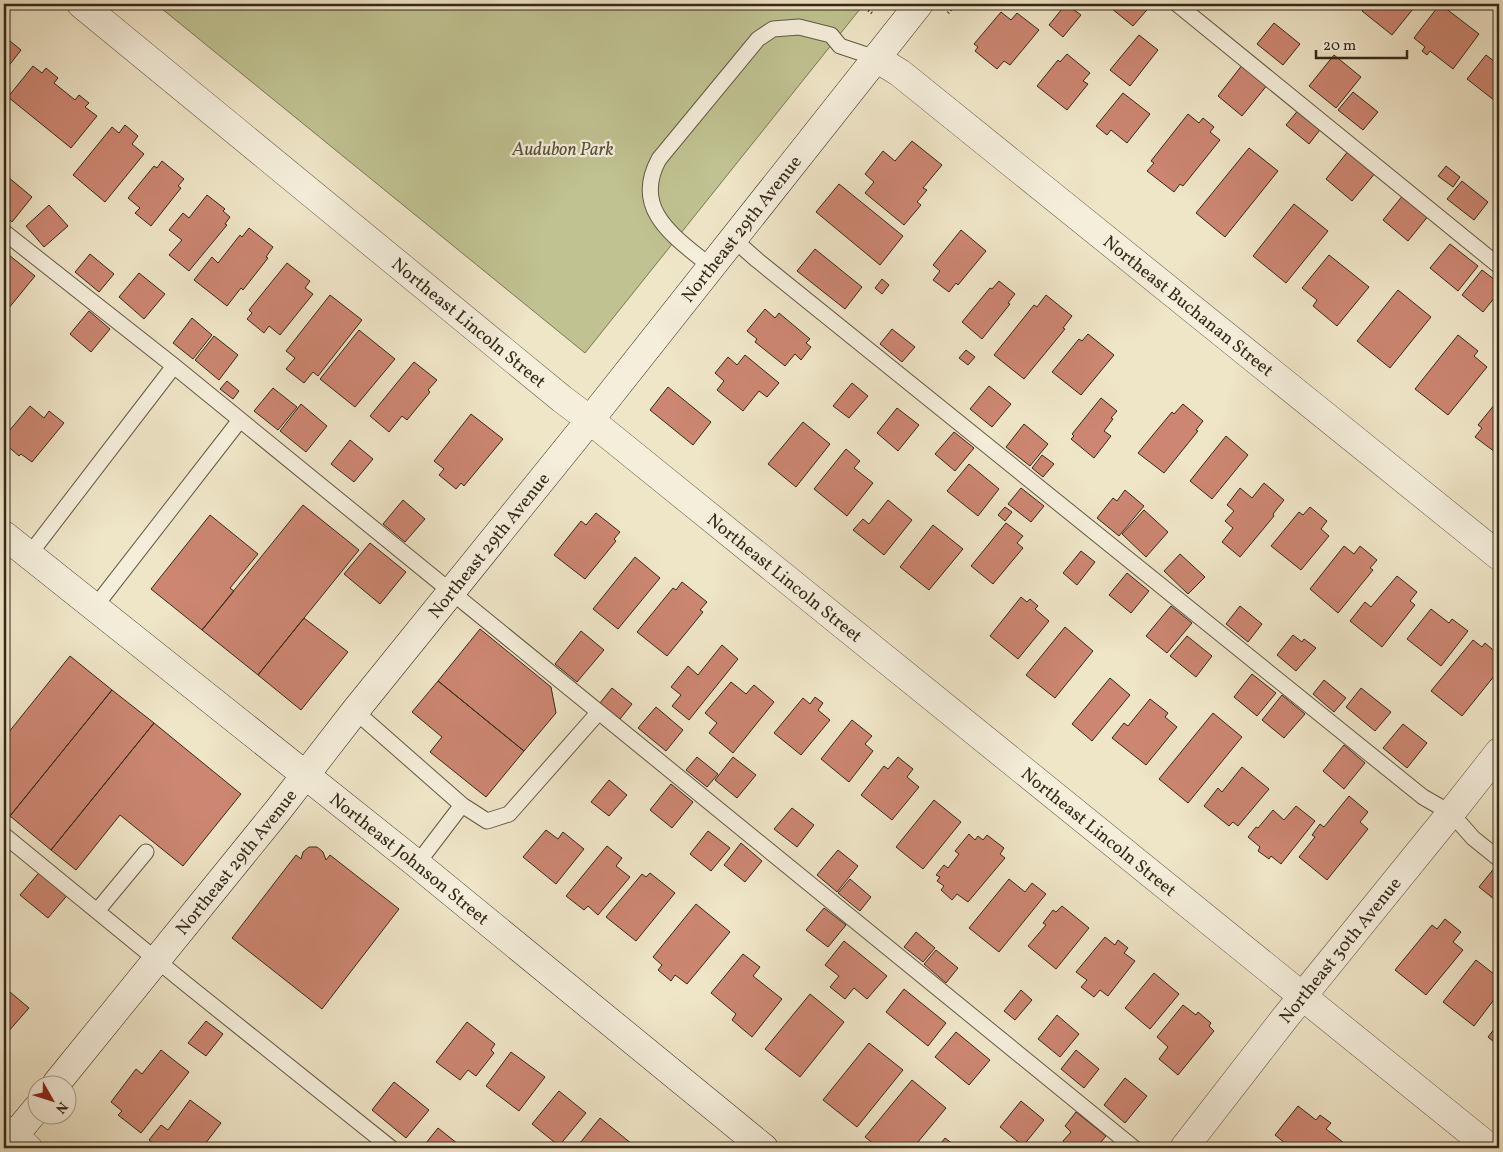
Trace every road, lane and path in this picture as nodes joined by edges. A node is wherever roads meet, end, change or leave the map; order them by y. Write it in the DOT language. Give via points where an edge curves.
graph roads {
  1 [pos="81,4"];
  2 [pos="860,4"];
  3 [pos="919,4"];
  4 [pos="1177,4"];
  5 [pos="875,15"];
  6 [pos="876,58"];
  7 [pos="4,232"];
  8 [pos="732,238"];
  9 [pos="710,266"];
  10 [pos="1499,266"];
  11 [pos="174,366"];
  12 [pos="240,420"];
  13 [pos="590,420"];
  14 [pos="4,535"];
  15 [pos="29,556"];
  16 [pos="1499,556"];
  17 [pos="450,592"];
  18 [pos="94,608"];
  19 [pos="355,711"];
  20 [pos="598,713"];
  21 [pos="1499,752"];
  22 [pos="305,776"];
  23 [pos="462,805"];
  24 [pos="1451,813"];
  25 [pos="4,835"];
  26 [pos="146,852"];
  27 [pos="1499,859"];
  28 [pos="417,864"];
  29 [pos="97,911"];
  30 [pos="157,961"];
  31 [pos="1302,996"];
  32 [pos="64,1074"];
  33 [pos="28,1119"];
  34 [pos="12,1140"];
  35 [pos="391,1148"];
  36 [pos="764,1148"];
  37 [pos="1134,1148"];
  38 [pos="1184,1148"];
  39 [pos="1490,1148"];
  1 -- 13 [label="street, Northeast Lincoln Street"];
  2 -- 5 [label="path"];
  3 -- 6 [label="street, Northeast 29th Avenue"];
  4 -- 10 [label="lane"];
  6 -- 8 [label="street, Northeast 29th Avenue"];
  6 -- 9 [label="lane" via="840,46 831,35 799,27 773,29 758,39 659,159 652,171 649,189 653,209 667,230"];
  6 -- 16 [label="street, Northeast Buchanan Street" via="900,73"];
  7 -- 11 [label="lane"];
  8 -- 9 [label="street, Northeast 29th Avenue"];
  8 -- 24 [label="lane" via="1423,797"];
  9 -- 13 [label="street, Northeast 29th Avenue"];
  11 -- 12 [label="lane"];
  11 -- 15 [label="lane"];
  12 -- 17 [label="lane"];
  12 -- 18 [label="lane"];
  13 -- 17 [label="street, Northeast 29th Avenue"];
  13 -- 31 [label="street, Northeast Lincoln Street"];
  14 -- 15 [label="street, Northeast Johnson Street"];
  15 -- 18 [label="street, Northeast Johnson Street"];
  17 -- 19 [label="street, Northeast 29th Avenue"];
  17 -- 20 [label="lane"];
  18 -- 22 [label="street, Northeast Johnson Street"];
  19 -- 22 [label="street, Northeast 29th Avenue"];
  19 -- 23 [label="lane"];
  20 -- 23 [label="lane" via="509,814 487,821"];
  20 -- 37 [label="lane"];
  21 -- 24 [label="street, Northeast 30th Avenue"];
  22 -- 28 [label="street, Northeast Johnson Street"];
  22 -- 30 [label="street, Northeast 29th Avenue"];
  23 -- 28 [label="lane"];
  24 -- 27 [label="lane" via="1473,838"];
  24 -- 31 [label="street, Northeast 30th Avenue"];
  25 -- 29 [label="lane"];
  26 -- 29 [label="lane"];
  28 -- 36 [label="street, Northeast Johnson Street"];
  29 -- 30 [label="lane"];
  30 -- 32 [label="street, Northeast 29th Avenue"];
  30 -- 35 [label="lane"];
  31 -- 38 [label="street, Northeast 30th Avenue"];
  31 -- 39 [label="street, Northeast Lincoln Street"];
  33 -- 34 [label="street"];
}
